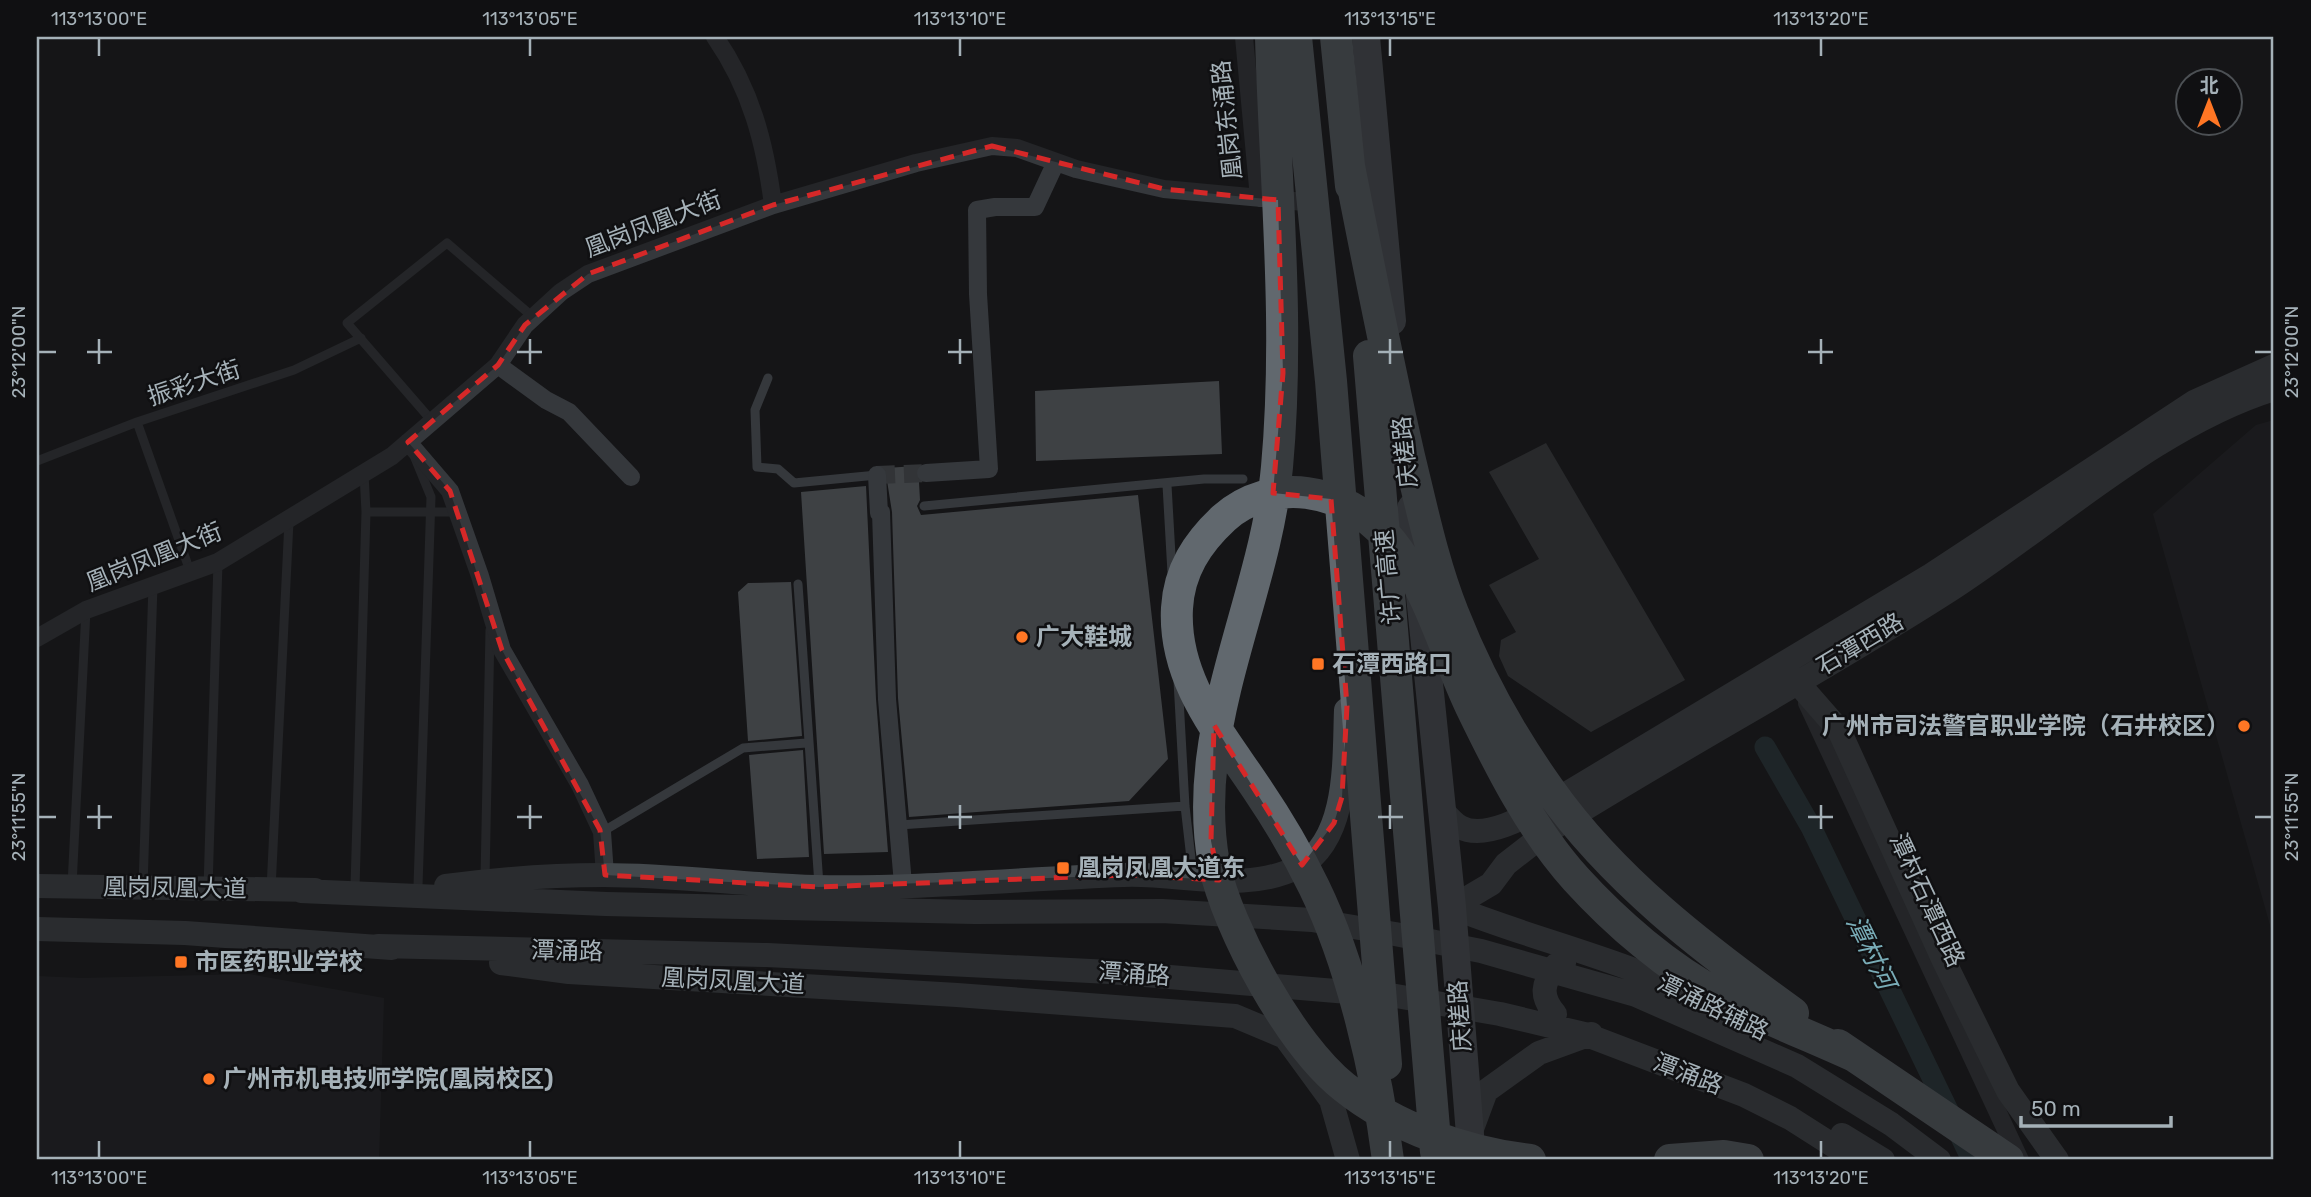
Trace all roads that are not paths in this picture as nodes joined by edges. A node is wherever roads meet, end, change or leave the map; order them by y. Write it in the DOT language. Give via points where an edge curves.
graph roads {
  1 [pos="715,37"];
  2 [pos="1244,37"];
  3 [pos="1271,37"];
  4 [pos="1283,37"];
  5 [pos="1296,37"];
  6 [pos="1336,37"];
  7 [pos="1366,37"];
  8 [pos="1056,162"];
  9 [pos="1349,166"];
  10 [pos="1259,198"];
  11 [pos="1304,202"];
  12 [pos="773,205"];
  13 [pos="533,317"];
  14 [pos="360,338"];
  15 [pos="498,365"];
  16 [pos="2274,366"];
  17 [pos="768,379"];
  18 [pos="2274,389"];
  19 [pos="432,421"];
  20 [pos="136,422"];
  21 [pos="408,442"];
  22 [pos="37,461"];
  23 [pos="364,473"];
  24 [pos="926,473"];
  25 [pos="877,475"];
  26 [pos="631,477"];
  27 [pos="1243,479"];
  28 [pos="1167,485"];
  29 [pos="924,506"];
  30 [pos="366,512"];
  31 [pos="431,512"];
  32 [pos="457,512"];
  33 [pos="289,521"];
  34 [pos="218,562"];
  35 [pos="190,571"];
  36 [pos="153,584"];
  37 [pos="798,584"];
  38 [pos="86,610"];
  39 [pos="491,611"];
  40 [pos="37,638"];
  41 [pos="1792,672"];
  42 [pos="1346,706"];
  43 [pos="806,743"];
  44 [pos="1185,806"];
  45 [pos="1440,808"];
  46 [pos="899,825"];
  47 [pos="602,832"];
  48 [pos="605,875"];
  49 [pos="1193,878"];
  50 [pos="485,881"];
  51 [pos="903,884"];
  52 [pos="37,886"];
  53 [pos="418,886"];
  54 [pos="72,887"];
  55 [pos="143,887"];
  56 [pos="355,887"];
  57 [pos="819,887"];
  58 [pos="208,889"];
  59 [pos="271,890"];
  60 [pos="301,891"];
  61 [pos="1452,907"];
  62 [pos="37,929"];
  63 [pos="378,946"];
  64 [pos="1596,959"];
  65 [pos="1459,999"];
  66 [pos="1367,1014"];
  67 [pos="1555,1014"];
  68 [pos="1603,1030"];
  69 [pos="1854,1056"];
  70 [pos="1471,1147"];
  71 [pos="1346,1157"];
  72 [pos="1380,1160"];
  73 [pos="1388,1160"];
  74 [pos="1395,1160"];
  75 [pos="1437,1160"];
  76 [pos="1530,1160"];
  77 [pos="1670,1160"];
  78 [pos="1748,1160"];
  79 [pos="1856,1160"];
  80 [pos="1883,1160"];
  81 [pos="1938,1160"];
  82 [pos="1944,1160"];
  83 [pos="2008,1160"];
  84 [pos="2020,1160"];
  85 [pos="2057,1160"];
  1 -- 12 [label="street" via="747,92 766,152"];
  2 -- 10 [label="street, 凰岗东涌路"];
  3 -- 76 [label="highway" via="1282,309 1279,442 1268,522 1212,761 1214,865 1223,896 1261,976 1312,1058 1366,1104 1453,1144"];
  4 -- 11 [label="main road"];
  5 -- 74 [label="highway, 许广高速" via="1332,395"];
  6 -- 9 [label="highway, 许广高速"];
  7 -- 45 [label="main road, 庆槎路"];
  8 -- 10 [label="street, 凰岗凤凰大街" via="1164,189"];
  8 -- 12 [label="street, 凰岗凤凰大街" via="1017,148 992,146"];
  8 -- 24 [label="street" via="1034,207 977,210 989,469"];
  9 -- 69 [label="highway" via="1386,357 1430,547 1453,614 1487,687 1549,790 1639,891 1726,965"];
  9 -- 75 [label="highway, 许广高速"];
  10 -- 11 [label="street, 凰岗凤凰大街"];
  11 -- 42 [label="main road"];
  12 -- 13 [label="street, 凰岗凤凰大街" via="588,274"];
  13 -- 14 [label="lane" via="447,243 347,323"];
  13 -- 15 [label="street, 凰岗凤凰大街"];
  14 -- 19 [label="lane"];
  14 -- 20 [label="lane, 振彩大街" via="294,370"];
  15 -- 19 [label="street, 凰岗凤凰大街"];
  15 -- 26 [label="street" via="569,412"];
  16 -- 41 [label="street, 石潭西路" via="2194,402"];
  17 -- 25 [label="lane" via="755,410 757,467 778,469 794,483"];
  18 -- 41 [label="street, 石潭西路" via="2213,413 2149,451 1945,593"];
  19 -- 21 [label="street, 凰岗凤凰大街"];
  20 -- 22 [label="lane, 振彩大街"];
  20 -- 35 [label="lane"];
  21 -- 23 [label="street, 凰岗凤凰大街"];
  21 -- 31 [label="lane" via="431,497"];
  21 -- 32 [label="street" via="450,491"];
  23 -- 30 [label="lane"];
  23 -- 33 [label="street, 凰岗凤凰大街"];
  25 -- 46 [label="street" via="887,699"];
  27 -- 28 [label="lane"];
  28 -- 29 [label="lane"];
  28 -- 44 [label="lane"];
  30 -- 31 [label="lane"];
  30 -- 56 [label="lane"];
  31 -- 32 [label="lane"];
  31 -- 53 [label="lane"];
  32 -- 39 [label="street"];
  33 -- 34 [label="street, 凰岗凤凰大街"];
  33 -- 59 [label="lane"];
  34 -- 35 [label="street, 凰岗凤凰大街"];
  34 -- 58 [label="lane"];
  35 -- 36 [label="street, 凰岗凤凰大街"];
  36 -- 38 [label="street, 凰岗凤凰大街"];
  36 -- 55 [label="lane"];
  37 -- 43 [label="lane"];
  38 -- 40 [label="street, 凰岗凤凰大街"];
  38 -- 54 [label="lane"];
  39 -- 47 [label="street" via="502,650"];
  39 -- 50 [label="lane"];
  41 -- 45 [label="street, 石潭西路" via="1506,826 1477,831 1461,827"];
  41 -- 61 [label="street, 石潭西路" via="1547,832 1506,864 1491,884"];
  41 -- 84 [label="street, 潭村石潭西路"];
  41 -- 85 [label="street" via="1839,730 2008,1091"];
  42 -- 49 [label="street, 凰岗凤凰大道" via="1342,797 1322,843 1302,865 1268,878"];
  42 -- 66 [label="main road"];
  43 -- 47 [label="lane" via="743,748"];
  43 -- 57 [label="lane"];
  44 -- 46 [label="lane"];
  44 -- 49 [label="lane"];
  45 -- 61 [label="main road, 庆槎路"];
  46 -- 51 [label="street"];
  47 -- 48 [label="street"];
  48 -- 50 [label="street, 凰岗凤凰大道"];
  48 -- 57 [label="street, 凰岗凤凰大道"];
  49 -- 51 [label="street, 凰岗凤凰大道" via="1126,875"];
  50 -- 53 [label="street, 凰岗凤凰大道"];
  51 -- 57 [label="street, 凰岗凤凰大道"];
  52 -- 54 [label="street, 凰岗凤凰大道"];
  53 -- 56 [label="street, 凰岗凤凰大道"];
  54 -- 55 [label="street, 凰岗凤凰大道"];
  55 -- 58 [label="street, 凰岗凤凰大道"];
  56 -- 60 [label="street, 凰岗凤凰大道"];
  58 -- 59 [label="street, 凰岗凤凰大道"];
  59 -- 60 [label="street, 凰岗凤凰大道"];
  60 -- 81 [label="street, 潭涌路" via="606,904 1162,911 1312,920 1481,951 1636,995 1797,1066 1891,1124"];
  61 -- 64 [label="street, 潭涌路辅路"];
  61 -- 65 [label="main road, 庆槎路"];
  62 -- 63 [label="street, 凰岗凤凰大道"];
  63 -- 71 [label="street, 凰岗凤凰大道" via="569,972 1235,1016 1285,1037 1331,1100"];
  63 -- 79 [label="street, 潭涌路" via="767,955 1110,972 1396,996 1584,1034 1744,1095"];
  64 -- 67 [label="street" via="1556,965 1548,976 1544,998"];
  64 -- 82 [label="street, 潭涌路辅路" via="1669,983 1813,1057 1889,1112"];
  65 -- 67 [label="street"];
  65 -- 70 [label="main road, 庆槎路"];
  66 -- 71 [label="street"];
  66 -- 72 [label="main road"];
  67 -- 68 [label="street"];
  68 -- 70 [label="street" via="1539,1053 1486,1091"];
  68 -- 80 [label="street" via="1763,1088"];
  69 -- 73 [label="highway" via="1719,995 1685,974 1578,882 1545,842 1504,773 1406,559 1378,527 1350,506 1319,495 1278,492 1231,512 1198,545 1178,593 1179,653 1206,712 1267,803 1314,887 1337,943 1379,1091"];
  69 -- 83 [label="highway"];
  77 -- 78 [label="highway" via="1724,1156"];
}
